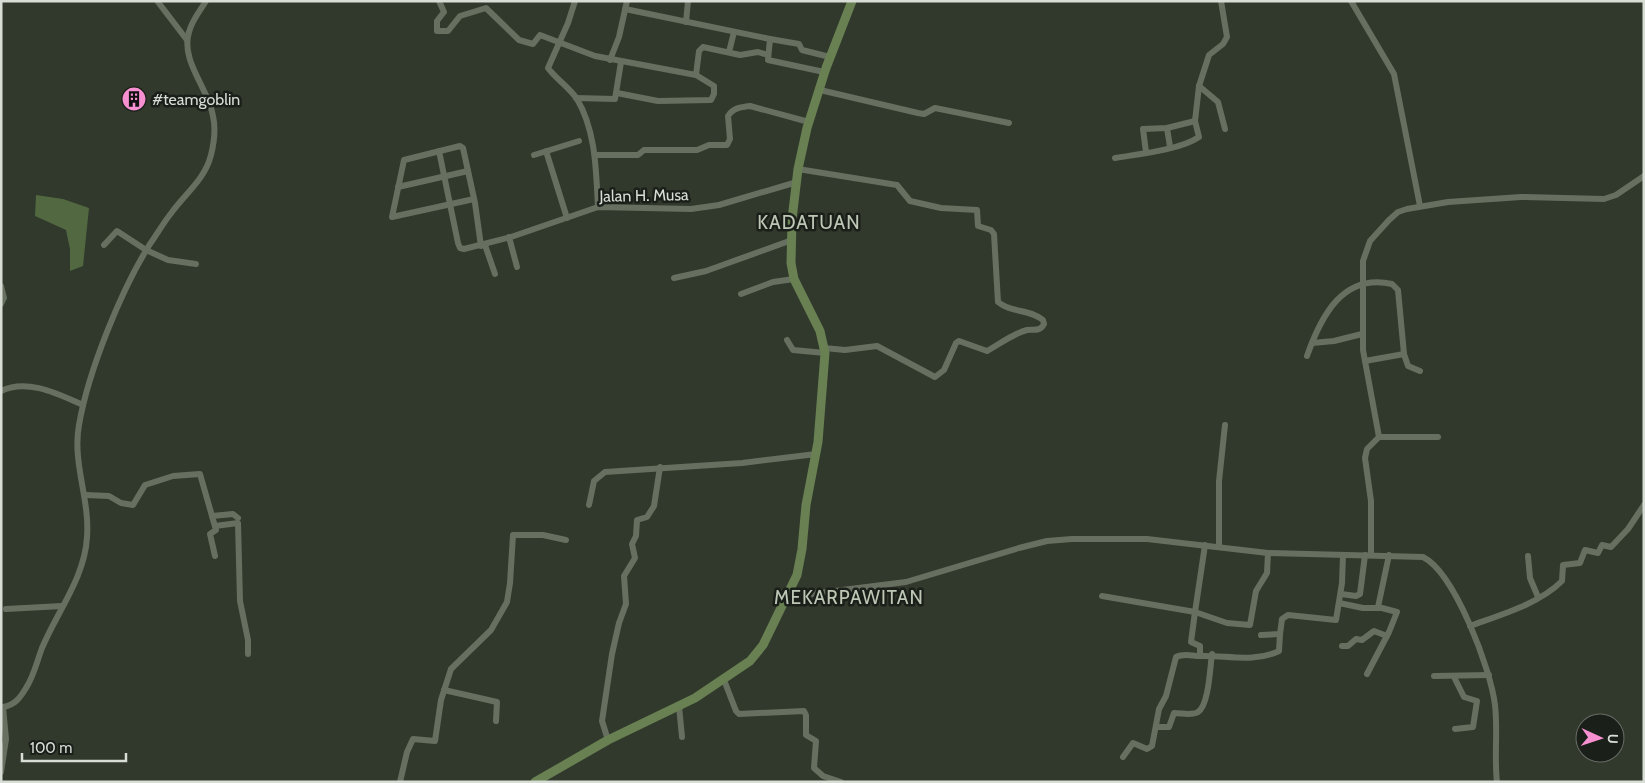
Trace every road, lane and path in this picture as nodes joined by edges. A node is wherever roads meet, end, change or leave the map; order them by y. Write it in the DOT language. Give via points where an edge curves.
graph roads {
  1 [pos="206,1"];
  2 [pos="439,1"];
  3 [pos="574,1"];
  4 [pos="626,1"];
  5 [pos="688,1"];
  6 [pos="852,1"];
  7 [pos="1222,1"];
  8 [pos="1351,1"];
  9 [pos="158,2"];
  10 [pos="625,9"];
  11 [pos="686,22"];
  12 [pos="734,32"];
  13 [pos="770,39"];
  14 [pos="187,40"];
  15 [pos="560,42"];
  16 [pos="729,52"];
  17 [pos="768,55"];
  18 [pos="830,57"];
  19 [pos="610,60"];
  20 [pos="621,62"];
  21 [pos="824,72"];
  22 [pos="696,75"];
  23 [pos="1199,86"];
  24 [pos="820,90"];
  25 [pos="617,93"];
  26 [pos="576,98"];
  27 [pos="1195,120"];
  28 [pos="809,122"];
  29 [pos="1008,123"];
  30 [pos="1168,128"];
  31 [pos="1225,129"];
  32 [pos="579,141"];
  33 [pos="1170,147"];
  34 [pos="439,151"];
  35 [pos="546,151"];
  36 [pos="1146,152"];
  37 [pos="534,155"];
  38 [pos="595,155"];
  39 [pos="1115,158"];
  40 [pos="798,169"];
  41 [pos="468,171"];
  42 [pos="445,176"];
  43 [pos="1644,176"];
  44 [pos="796,182"];
  45 [pos="398,187"];
  46 [pos="474,198"];
  47 [pos="450,204"];
  48 [pos="1420,206"];
  49 [pos="598,208"];
  50 [pos="567,218"];
  51 [pos="509,238"];
  52 [pos="792,240"];
  53 [pos="104,245"];
  54 [pos="483,245"];
  55 [pos="146,250"];
  56 [pos="196,264"];
  57 [pos="518,267"];
  58 [pos="495,274"];
  59 [pos="674,278"];
  60 [pos="794,279"];
  61 [pos="1363,282"];
  62 [pos="1,286"];
  63 [pos="741,294"];
  64 [pos="1,304"];
  65 [pos="1362,334"];
  66 [pos="786,340"];
  67 [pos="1312,343"];
  68 [pos="825,350"];
  69 [pos="1404,354"];
  70 [pos="1307,356"];
  71 [pos="1365,361"];
  72 [pos="1420,371"];
  73 [pos="1,390"];
  74 [pos="83,405"];
  75 [pos="1225,425"];
  76 [pos="1379,437"];
  77 [pos="1438,437"];
  78 [pos="816,454"];
  79 [pos="660,468"];
  80 [pos="86,495"];
  81 [pos="589,505"];
  82 [pos="1644,505"];
  83 [pos="212,516"];
  84 [pos="238,518"];
  85 [pos="215,526"];
  86 [pos="566,540"];
  87 [pos="1205,545"];
  88 [pos="1219,547"];
  89 [pos="1268,553"];
  90 [pos="1343,555"];
  91 [pos="1368,555"];
  92 [pos="1389,555"];
  93 [pos="215,556"];
  94 [pos="1528,556"];
  95 [pos="1341,594"];
  96 [pos="1102,596"];
  97 [pos="787,597"];
  98 [pos="1538,597"];
  99 [pos="1339,604"];
  100 [pos="62,606"];
  101 [pos="1378,607"];
  102 [pos="6,610"];
  103 [pos="1195,612"];
  104 [pos="1470,626"];
  105 [pos="1280,634"];
  106 [pos="1261,635"];
  107 [pos="1387,636"];
  108 [pos="1342,646"];
  109 [pos="248,654"];
  110 [pos="1212,654"];
  111 [pos="1200,656"];
  112 [pos="1367,674"];
  113 [pos="1489,675"];
  114 [pos="1434,676"];
  115 [pos="1454,677"];
  116 [pos="724,680"];
  117 [pos="444,690"];
  118 [pos="679,706"];
  119 [pos="2,707"];
  120 [pos="496,721"];
  121 [pos="1157,727"];
  122 [pos="1455,729"];
  123 [pos="682,737"];
  124 [pos="608,740"];
  125 [pos="1123,757"];
  126 [pos="1,772"];
  127 [pos="400,782"];
  128 [pos="535,782"];
  129 [pos="841,782"];
  130 [pos="1497,782"];
  1 -- 14 [label="street" via="193,21"];
  2 -- 15 [label="street" via="444,12 437,21 441,32 453,27 460,16 486,8 520,40 533,44 541,35"];
  3 -- 15 [label="street"];
  4 -- 10 [label="street"];
  5 -- 11 [label="street"];
  6 -- 18 [label="street"];
  7 -- 23 [label="street" via="1226,40 1209,54"];
  8 -- 48 [label="street" via="1394,74"];
  9 -- 14 [label="street"];
  10 -- 11 [label="street"];
  10 -- 19 [label="street"];
  11 -- 12 [label="street"];
  12 -- 13 [label="street"];
  12 -- 16 [label="street"];
  13 -- 17 [label="street"];
  13 -- 18 [label="street" via="799,44 802,50"];
  14 -- 55 [label="street" via="194,69 214,116 210,157 198,182"];
  15 -- 19 [label="street"];
  15 -- 26 [label="street" via="548,68"];
  16 -- 17 [label="street"];
  16 -- 22 [label="street" via="701,48"];
  17 -- 21 [label="street" via="770,61"];
  18 -- 21 [label="street"];
  19 -- 20 [label="street"];
  20 -- 22 [label="street"];
  20 -- 25 [label="street"];
  21 -- 24 [label="street"];
  22 -- 25 [label="street" via="714,86 710,100 658,101"];
  23 -- 27 [label="street"];
  23 -- 31 [label="street" via="1218,102"];
  24 -- 28 [label="street"];
  24 -- 29 [label="street" via="918,113 924,114 936,108"];
  25 -- 26 [label="street" via="614,100"];
  26 -- 38 [label="street" via="588,125"];
  27 -- 30 [label="street"];
  27 -- 33 [label="street" via="1198,138"];
  28 -- 38 [label="street" via="750,106 742,107 734,109 728,116 730,139 727,145 709,145 697,150 644,150 638,155"];
  28 -- 40 [label="street"];
  30 -- 33 [label="street"];
  30 -- 36 [label="street" via="1143,129"];
  32 -- 35 [label="street"];
  33 -- 36 [label="street"];
  34 -- 41 [label="street" via="462,146"];
  34 -- 42 [label="street"];
  34 -- 45 [label="street" via="404,160"];
  35 -- 37 [label="street"];
  35 -- 50 [label="street"];
  36 -- 39 [label="street"];
  38 -- 49 [label="street"];
  40 -- 44 [label="street"];
  40 -- 68 [label="street" via="897,185 908,200 929,206 977,210 979,227 994,234 998,302 1006,308 1034,314 1044,324 1038,329 1010,337 987,351 960,341 956,343 944,370 935,377 877,346"];
  41 -- 42 [label="street"];
  41 -- 46 [label="street"];
  42 -- 45 [label="street"];
  42 -- 47 [label="street"];
  43 -- 48 [label="street" via="1616,195 1604,199 1521,197"];
  44 -- 49 [label="street, Jalan H. Musa" via="719,205 690,209"];
  44 -- 52 [label="street"];
  45 -- 47 [label="street" via="392,217"];
  46 -- 47 [label="street"];
  46 -- 54 [label="street"];
  47 -- 54 [label="street, Jalan H. Musa" via="460,248"];
  48 -- 61 [label="street" via="1394,215 1370,241 1363,261"];
  49 -- 50 [label="street, Jalan H. Musa"];
  50 -- 51 [label="street, Jalan H. Musa"];
  51 -- 54 [label="street, Jalan H. Musa"];
  51 -- 57 [label="street"];
  52 -- 59 [label="street" via="706,271"];
  52 -- 60 [label="street"];
  53 -- 55 [label="street" via="117,231"];
  54 -- 58 [label="street"];
  55 -- 56 [label="street" via="168,260"];
  55 -- 74 [label="street" via="110,327"];
  60 -- 63 [label="street" via="773,282"];
  60 -- 68 [label="street" via="820,331"];
  61 -- 65 [label="street"];
  61 -- 67 [label="street" via="1333,304"];
  61 -- 69 [label="street" via="1396,286"];
  62 -- 64 [label="street" via="4,298"];
  65 -- 67 [label="street"];
  65 -- 71 [label="street"];
  66 -- 68 [label="street" via="793,350"];
  67 -- 70 [label="street"];
  68 -- 78 [label="street"];
  69 -- 71 [label="street"];
  69 -- 72 [label="street" via="1408,366"];
  71 -- 76 [label="street"];
  73 -- 74 [label="street" via="20,385 47,390"];
  74 -- 80 [label="street" via="76,447"];
  75 -- 88 [label="street"];
  76 -- 77 [label="street"];
  76 -- 91 [label="street" via="1367,449 1365,458 1371,501"];
  78 -- 79 [label="street"];
  78 -- 97 [label="street" via="806,505 801,561"];
  79 -- 81 [label="street" via="601,474 594,481"];
  79 -- 124 [label="street" via="654,506 648,517 637,520 632,544 635,558 624,576 626,604 612,654 602,720"];
  80 -- 83 [label="street" via="112,497 122,504 133,505 145,485 173,476 198,473 202,475"];
  80 -- 100 [label="street" via="84,561"];
  82 -- 98 [label="street" via="1628,530 1612,546 1602,545 1598,553 1585,550 1580,563 1563,565 1561,582"];
  83 -- 84 [label="street" via="233,514"];
  83 -- 85 [label="street"];
  85 -- 93 [label="street" via="216,531 210,534"];
  85 -- 109 [label="street" via="238,523 240,602"];
  86 -- 117 [label="street" via="543,535 513,535 507,602 491,630 451,669"];
  87 -- 88 [label="street"];
  87 -- 97 [label="street" via="1147,538 1047,541 906,582"];
  87 -- 103 [label="street"];
  88 -- 89 [label="street"];
  89 -- 90 [label="street"];
  89 -- 103 [label="street" via="1266,578 1256,591 1250,625 1227,623"];
  90 -- 91 [label="street"];
  90 -- 95 [label="street"];
  91 -- 92 [label="street"];
  91 -- 95 [label="street" via="1360,594"];
  92 -- 101 [label="street"];
  92 -- 104 [label="street" via="1429,560 1446,580"];
  94 -- 98 [label="street" via="1530,578"];
  95 -- 99 [label="street"];
  96 -- 103 [label="street"];
  97 -- 116 [label="street" via="759,652"];
  98 -- 104 [label="street"];
  99 -- 101 [label="street"];
  99 -- 105 [label="street" via="1334,620 1284,616"];
  100 -- 102 [label="street"];
  100 -- 119 [label="street" via="27,687 13,705"];
  101 -- 107 [label="street" via="1397,612"];
  103 -- 111 [label="street" via="1191,642 1200,646"];
  104 -- 113 [label="street"];
  105 -- 106 [label="street"];
  105 -- 110 [label="street" via="1280,649 1276,652 1247,658"];
  107 -- 108 [label="street" via="1374,631 1362,640 1356,639 1348,646"];
  107 -- 112 [label="street"];
  110 -- 111 [label="street"];
  110 -- 121 [label="street" via="1202,709 1195,713 1175,713 1168,727"];
  111 -- 121 [label="street" via="1182,655 1175,659 1166,696 1159,708"];
  113 -- 115 [label="street"];
  113 -- 130 [label="street" via="1495,704"];
  114 -- 115 [label="street"];
  115 -- 122 [label="street" via="1464,697 1478,701 1473,727"];
  116 -- 118 [label="street"];
  116 -- 129 [label="street" via="739,714 806,713 806,735 816,741 814,768 822,776"];
  117 -- 120 [label="street" via="496,702"];
  117 -- 127 [label="street" via="435,741 413,740"];
  118 -- 123 [label="street"];
  118 -- 124 [label="street"];
  119 -- 126 [label="street" via="6,739"];
  121 -- 125 [label="street" via="1151,748 1133,743"];
  124 -- 128 [label="street"];
}
